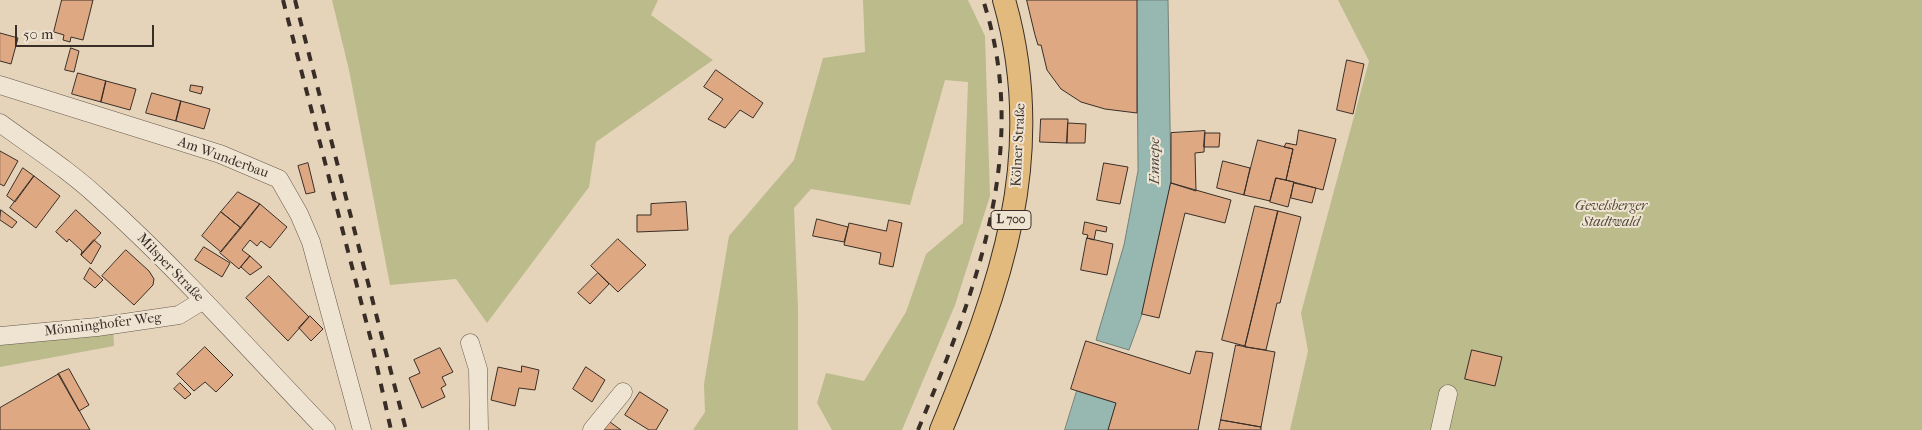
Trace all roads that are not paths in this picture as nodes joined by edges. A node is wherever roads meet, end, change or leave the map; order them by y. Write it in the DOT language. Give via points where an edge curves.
graph roads {
  1 [pos="1004,0"];
  2 [pos="0,85"];
  3 [pos="0,123"];
  4 [pos="202,300"];
  5 [pos="0,336"];
  6 [pos="470,343"];
  7 [pos="623,392"];
  8 [pos="1448,394"];
  9 [pos="326,430"];
  10 [pos="362,430"];
  11 [pos="479,430"];
  12 [pos="592,430"];
  13 [pos="941,430"];
  14 [pos="1440,430"];
  1 -- 13 [label="main road, Kölner Straße / L 700" via="1021,83 1019,176 996,284 980,334"];
  2 -- 10 [label="street, Am Wunderbau" via="220,154 279,179 311,242"];
  3 -- 4 [label="street, Milsper Straße" via="63,167 100,199"];
  4 -- 5 [label="street, Mönninghofer Weg" via="179,315"];
  4 -- 9 [label="street, Milsper Straße"];
  6 -- 11 [label="street" via="478,376"];
  7 -- 12 [label="street"];
  8 -- 14 [label="street"];
}
